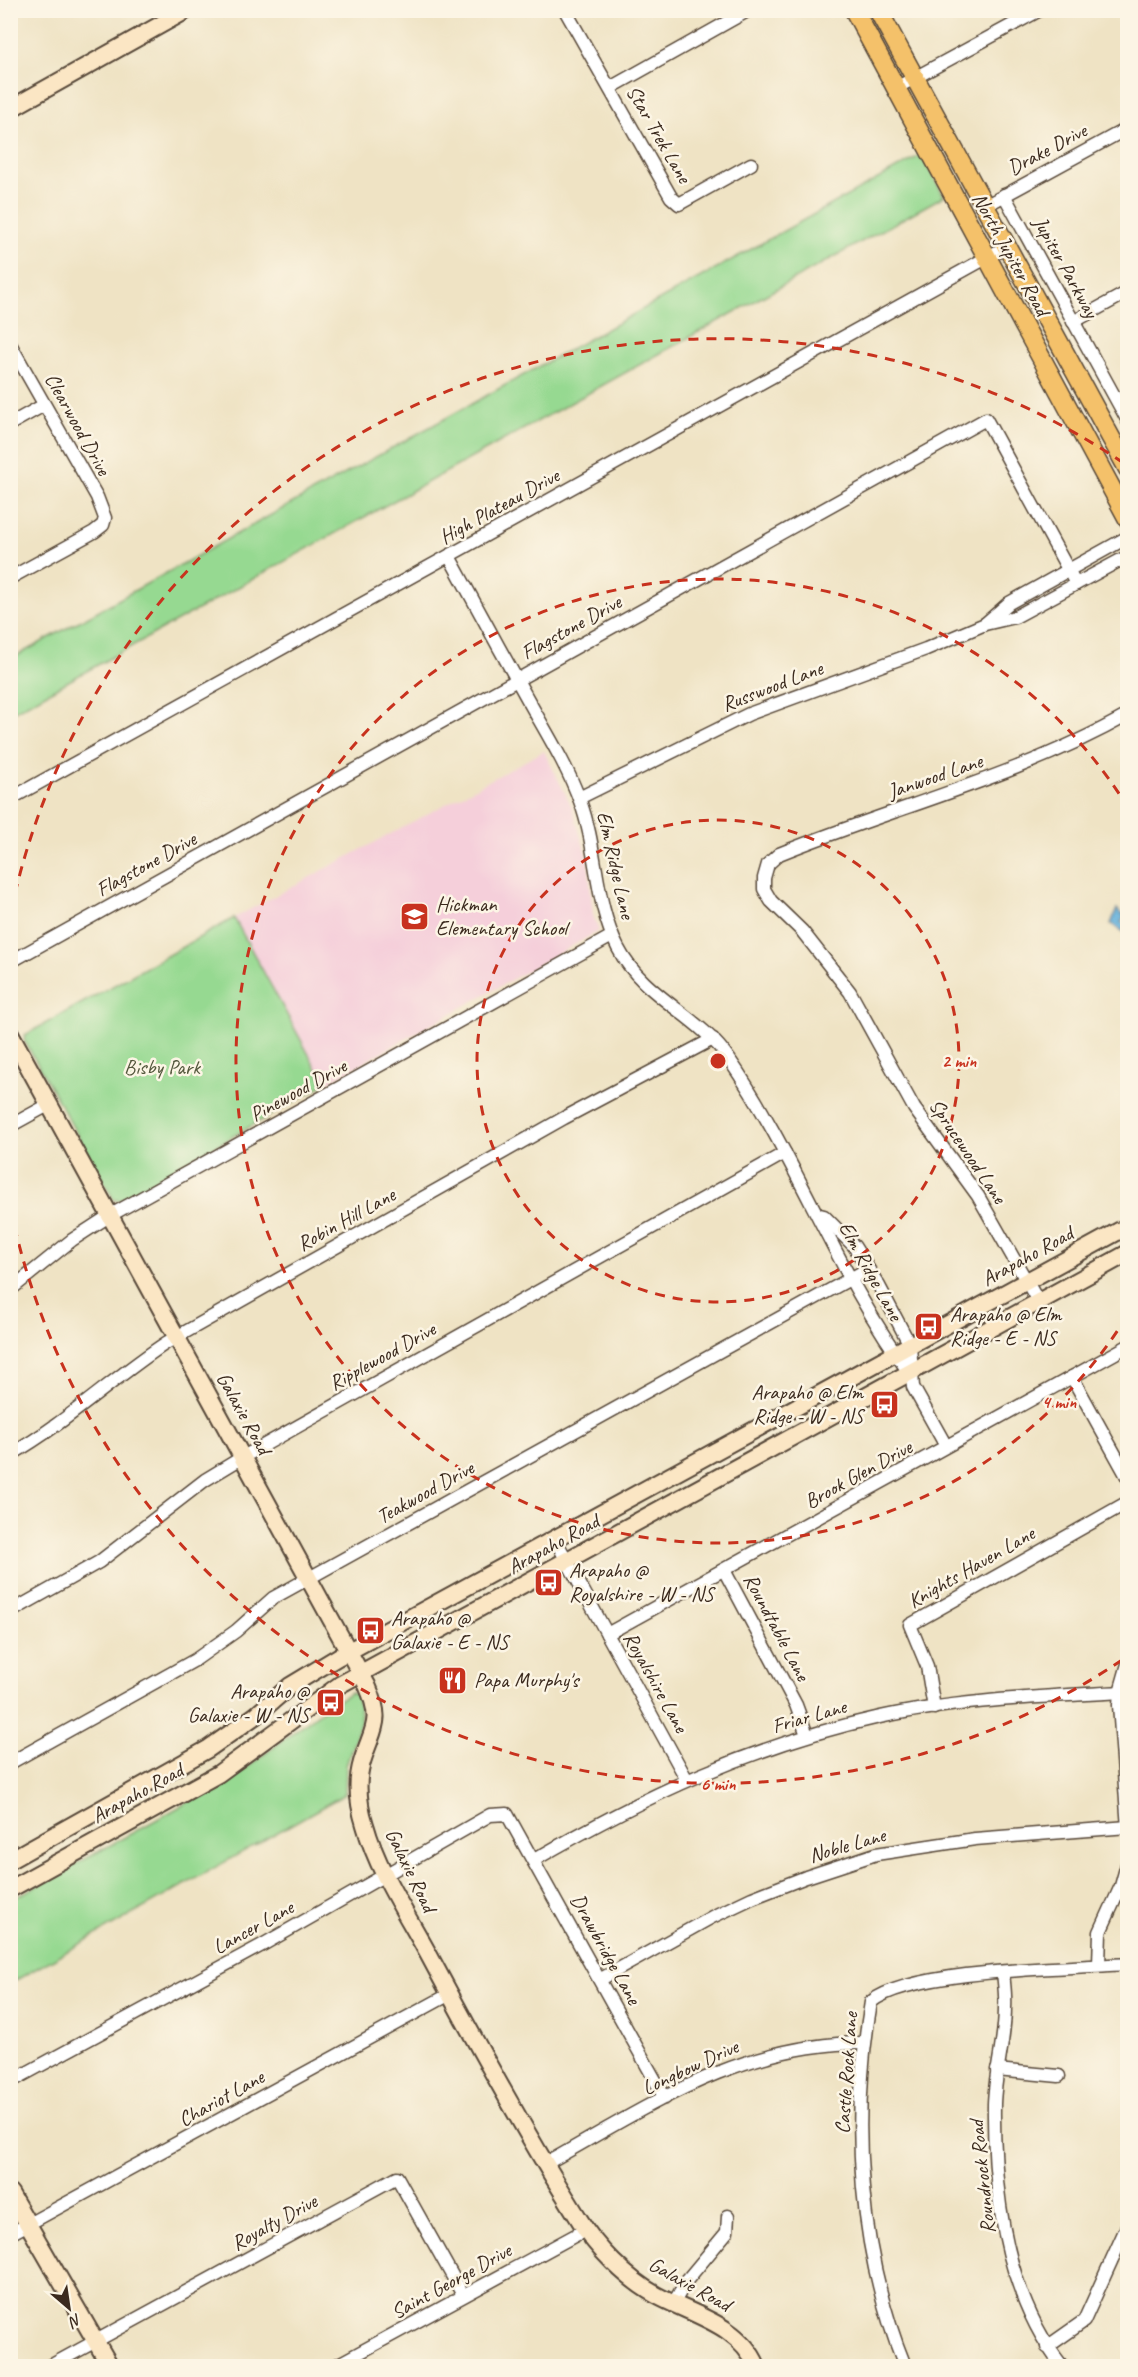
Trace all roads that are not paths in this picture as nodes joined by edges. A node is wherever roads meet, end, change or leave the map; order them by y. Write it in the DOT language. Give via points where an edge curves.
graph roads {
  1 [pos="187,10"];
  2 [pos="565,10"];
  3 [pos="749,10"];
  4 [pos="854,10"];
  5 [pos="878,10"];
  6 [pos="1040,10"];
  7 [pos="915,78"];
  8 [pos="610,88"];
  9 [pos="896,88"];
  10 [pos="10,109"];
  11 [pos="1128,128"];
  12 [pos="751,164"];
  13 [pos="939,169"];
  14 [pos="1004,195"];
  15 [pos="985,206"];
  16 [pos="1006,247"];
  17 [pos="987,257"];
  18 [pos="1128,292"];
  19 [pos="1074,322"];
  20 [pos="10,344"];
  21 [pos="44,405"];
  22 [pos="1128,421"];
  23 [pos="10,424"];
  24 [pos="1126,462"];
  25 [pos="1102,471"];
  26 [pos="1128,519"];
  27 [pos="1124,538"];
  28 [pos="449,556"];
  29 [pos="1128,556"];
  30 [pos="1068,569"];
  31 [pos="10,578"];
  32 [pos="1076,584"];
  33 [pos="985,624"];
  34 [pos="517,679"];
  35 [pos="1128,716"];
  36 [pos="579,798"];
  37 [pos="10,799"];
  38 [pos="764,878"];
  39 [pos="612,936"];
  40 [pos="10,962"];
  41 [pos="10,1034"];
  42 [pos="713,1039"];
  43 [pos="50,1104"];
  44 [pos="10,1126"];
  45 [pos="784,1153"];
  46 [pos="819,1215"];
  47 [pos="109,1216"];
  48 [pos="1128,1226"];
  49 [pos="1128,1254"];
  50 [pos="868,1269"];
  51 [pos="851,1278"];
  52 [pos="1026,1282"];
  53 [pos="10,1290"];
  54 [pos="1039,1303"];
  55 [pos="177,1337"];
  56 [pos="910,1345"];
  57 [pos="1128,1346"];
  58 [pos="895,1354"];
  59 [pos="910,1374"];
  60 [pos="1072,1377"];
  61 [pos="946,1446"];
  62 [pos="10,1455"];
  63 [pos="243,1457"];
  64 [pos="1128,1478"];
  65 [pos="1128,1502"];
  66 [pos="555,1539"];
  67 [pos="568,1562"];
  68 [pos="724,1570"];
  69 [pos="309,1579"];
  70 [pos="10,1612"];
  71 [pos="608,1634"];
  72 [pos="350,1651"];
  73 [pos="1128,1664"];
  74 [pos="361,1674"];
  75 [pos="1120,1692"];
  76 [pos="934,1708"];
  77 [pos="807,1735"];
  78 [pos="10,1763"];
  79 [pos="687,1780"];
  80 [pos="513,1820"];
  81 [pos="1128,1827"];
  82 [pos="10,1860"];
  83 [pos="534,1860"];
  84 [pos="1128,1861"];
  85 [pos="386,1875"];
  86 [pos="10,1889"];
  87 [pos="1128,1964"];
  88 [pos="1098,1965"];
  89 [pos="1003,1971"];
  90 [pos="601,1979"];
  91 [pos="450,1994"];
  92 [pos="864,2043"];
  93 [pos="997,2070"];
  94 [pos="1059,2076"];
  95 [pos="10,2082"];
  96 [pos="665,2098"];
  97 [pos="545,2164"];
  98 [pos="10,2193"];
  99 [pos="728,2216"];
  100 [pos="1128,2224"];
  101 [pos="29,2225"];
  102 [pos="585,2230"];
  103 [pos="10,2234"];
  104 [pos="463,2295"];
  105 [pos="674,2304"];
  106 [pos="97,2342"];
  107 [pos="1047,2347"];
  108 [pos="902,2366"];
  109 [pos="50,2367"];
  110 [pos="110,2367"];
  111 [pos="335,2367"];
  112 [pos="757,2367"];
  113 [pos="1062,2367"];
  1 -- 10 [label="main road"];
  2 -- 8 [label="street, Star Trek Lane"];
  3 -- 8 [label="street"];
  4 -- 9 [label="main road, North Jupiter Road"];
  5 -- 7 [label="main road, North Jupiter Road"];
  6 -- 7 [label="street"];
  7 -- 9 [label="street"];
  7 -- 15 [label="main road, North Jupiter Road"];
  8 -- 12 [label="street, Star Trek Lane" via="678,204"];
  9 -- 13 [label="main road, North Jupiter Road"];
  11 -- 14 [label="street, Drake Drive"];
  13 -- 15 [label="main road" via="957,181 975,203"];
  13 -- 17 [label="main road, North Jupiter Road"];
  14 -- 15 [label="street, Drake Drive"];
  14 -- 19 [label="street, Jupiter Parkway"];
  15 -- 16 [label="main road, North Jupiter Road"];
  16 -- 17 [label="street, High Plateau Drive"];
  16 -- 24 [label="main road, North Jupiter Road"];
  17 -- 25 [label="main road, North Jupiter Road"];
  17 -- 28 [label="street, High Plateau Drive"];
  18 -- 19 [label="street"];
  19 -- 22 [label="street, Jupiter Parkway"];
  20 -- 21 [label="street, Clearwood Drive"];
  21 -- 23 [label="street"];
  21 -- 31 [label="street, Clearwood Drive" via="104,512 103,525"];
  24 -- 25 [label="street"];
  25 -- 26 [label="main road, North Jupiter Road"];
  27 -- 30 [label="street, Russwood Lane"];
  28 -- 34 [label="street, Elm Ridge Lane"];
  28 -- 37 [label="street, High Plateau Drive"];
  29 -- 32 [label="street, Russwood Lane"];
  30 -- 32 [label="street, Flagstone Drive"];
  30 -- 33 [label="street, Russwood Lane" via="1009,603"];
  30 -- 34 [label="street, Flagstone Drive" via="986,419"];
  32 -- 33 [label="street, Russwood Lane" via="1015,617"];
  33 -- 36 [label="street, Russwood Lane" via="749,714"];
  34 -- 36 [label="street, Elm Ridge Lane"];
  34 -- 40 [label="street, Flagstone Drive"];
  35 -- 38 [label="street, Janwood Lane" via="1023,766 779,854 768,864"];
  36 -- 39 [label="street, Elm Ridge Lane" via="590,830 601,898"];
  38 -- 52 [label="street, Sprucewood Lane" via="764,889 771,901 802,931 850,992 914,1108 978,1196"];
  39 -- 42 [label="street, Elm Ridge Lane" via="630,967 652,990"];
  39 -- 47 [label="street, Pinewood Drive"];
  41 -- 43 [label="main road, Galaxie Road"];
  42 -- 45 [label="street, Elm Ridge Lane" via="753,1094"];
  42 -- 55 [label="street, Robin Hill Lane" via="564,1118"];
  43 -- 44 [label="street"];
  43 -- 47 [label="main road, Galaxie Road"];
  45 -- 46 [label="street, Elm Ridge Lane"];
  45 -- 63 [label="street, Ripplewood Drive"];
  46 -- 50 [label="street, Elm Ridge Lane" via="854,1246"];
  46 -- 51 [label="street, Elm Ridge Lane"];
  47 -- 53 [label="street, Pinewood Drive"];
  47 -- 55 [label="main road, Galaxie Road"];
  48 -- 52 [label="main road, Arapaho Road"];
  49 -- 54 [label="main road, Arapaho Road"];
  50 -- 51 [label="street, Teakwood Drive"];
  50 -- 56 [label="street, Elm Ridge Lane"];
  51 -- 58 [label="street, Elm Ridge Lane"];
  51 -- 69 [label="street, Teakwood Drive"];
  52 -- 54 [label="street, Sprucewood Lane"];
  52 -- 56 [label="main road, Arapaho Road"];
  54 -- 59 [label="main road, Arapaho Road"];
  55 -- 62 [label="street, Robin Hill Lane" via="122,1372 40,1438"];
  55 -- 63 [label="main road, Galaxie Road"];
  56 -- 58 [label="main road, Arapaho Road"];
  56 -- 59 [label="street, Elm Ridge Lane"];
  57 -- 60 [label="street, Brook Glen Drive"];
  58 -- 59 [label="street, Elm Ridge Lane"];
  58 -- 66 [label="main road, Arapaho Road"];
  59 -- 61 [label="street, Elm Ridge Lane" via="913,1387"];
  59 -- 67 [label="main road, Arapaho Road"];
  60 -- 61 [label="street, Brook Glen Drive"];
  60 -- 64 [label="street"];
  61 -- 68 [label="street, Brook Glen Drive"];
  63 -- 69 [label="main road, Galaxie Road"];
  63 -- 70 [label="street, Ripplewood Drive" via="205,1480 99,1562"];
  65 -- 76 [label="street, Knights Haven Lane" via="910,1625 927,1666"];
  66 -- 67 [label="street, Royalshire Lane"];
  66 -- 72 [label="main road, Arapaho Road"];
  67 -- 71 [label="street, Royalshire Lane"];
  67 -- 74 [label="main road, Arapaho Road"];
  68 -- 71 [label="street, Brook Glen Drive"];
  68 -- 77 [label="street, Roundtable Lane" via="796,1704"];
  69 -- 72 [label="main road, Galaxie Road"];
  69 -- 78 [label="street, Teakwood Drive" via="273,1598 195,1660"];
  71 -- 79 [label="street, Royalshire Lane"];
  72 -- 74 [label="main road, Galaxie Road"];
  72 -- 82 [label="main road, Arapaho Road" via="290,1686 247,1723 208,1749"];
  73 -- 75 [label="street"];
  74 -- 85 [label="main road, Galaxie Road" via="372,1696 376,1717 360,1772 360,1800 370,1843"];
  74 -- 86 [label="main road, Arapaho Road" via="307,1707 218,1774"];
  75 -- 76 [label="street, Friar Lane"];
  75 -- 81 [label="street"];
  76 -- 77 [label="street, Friar Lane"];
  77 -- 79 [label="street, Friar Lane" via="747,1754"];
  79 -- 83 [label="street, Friar Lane"];
  80 -- 83 [label="street, Drawbridge Lane"];
  80 -- 85 [label="street, Lancer Lane" via="507,1814 490,1815"];
  81 -- 90 [label="street, Noble Lane" via="975,1839 876,1854 752,1898"];
  83 -- 90 [label="street, Drawbridge Lane"];
  84 -- 88 [label="street" via="1100,1932"];
  85 -- 91 [label="main road, Galaxie Road"];
  85 -- 95 [label="street, Lancer Lane"];
  87 -- 88 [label="street, Castle Rock Lane"];
  88 -- 89 [label="street, Castle Rock Lane"];
  89 -- 92 [label="street, Castle Rock Lane" via="935,1981 877,1997 871,2002"];
  89 -- 93 [label="street, Roundrock Road" via="1006,2009"];
  90 -- 96 [label="street, Drawbridge Lane"];
  91 -- 97 [label="main road, Galaxie Road"];
  91 -- 101 [label="street, Chariot Lane"];
  92 -- 96 [label="street, Longbow Drive" via="818,2045 764,2055 710,2075"];
  92 -- 108 [label="street, Castle Rock Lane" via="860,2133 864,2199 880,2293"];
  93 -- 94 [label="street"];
  93 -- 107 [label="street, Roundrock Road" via="994,2103 1001,2204 1014,2267"];
  96 -- 97 [label="street, Longbow Drive"];
  97 -- 102 [label="main road, Galaxie Road"];
  98 -- 101 [label="main road"];
  99 -- 105 [label="street" via="728,2232 687,2280"];
  100 -- 107 [label="street" via="1084,2321"];
  101 -- 103 [label="street, Chariot Lane"];
  101 -- 106 [label="main road"];
  102 -- 104 [label="street, Saint George Drive"];
  102 -- 105 [label="main road, Galaxie Road" via="632,2279"];
  104 -- 106 [label="street, Royalty Drive" via="398,2177"];
  104 -- 111 [label="street, Saint George Drive"];
  105 -- 112 [label="main road, Galaxie Road" via="729,2332"];
  106 -- 109 [label="street, Royalty Drive"];
  106 -- 110 [label="main road"];
  107 -- 113 [label="street, Roundrock Road"];
}
